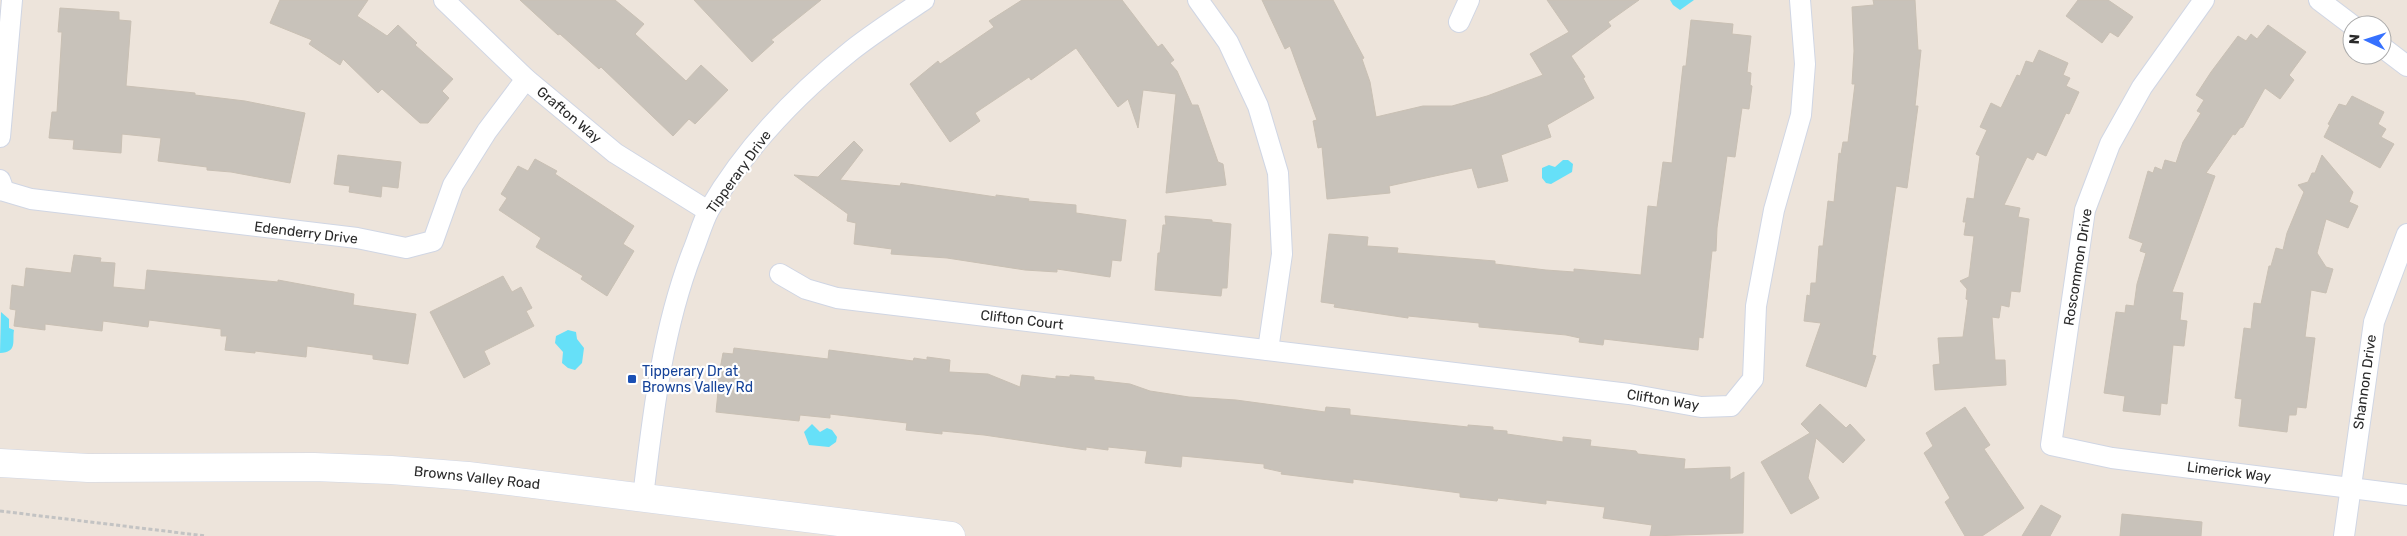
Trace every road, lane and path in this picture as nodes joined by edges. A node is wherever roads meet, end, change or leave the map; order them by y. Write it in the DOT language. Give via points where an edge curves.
graph roads {
  1 [pos="12,0"];
  2 [pos="444,0"];
  3 [pos="924,0"];
  4 [pos="1198,0"];
  5 [pos="1469,0"];
  6 [pos="1800,0"];
  7 [pos="2204,0"];
  8 [pos="2319,0"];
  9 [pos="2342,17"];
  10 [pos="1459,22"];
  11 [pos="2392,55"];
  12 [pos="2407,66"];
  13 [pos="526,79"];
  14 [pos="0,137"];
  15 [pos="0,180"];
  16 [pos="708,211"];
  17 [pos="2407,234"];
  18 [pos="780,274"];
  19 [pos="1268,350"];
  20 [pos="2052,445"];
  21 [pos="0,463"];
  22 [pos="2350,488"];
  23 [pos="2407,495"];
  24 [pos="643,497"];
  25 [pos="0,511"];
  26 [pos="206,536"];
  27 [pos="951,536"];
  28 [pos="2344,536"];
  1 -- 14 [label="street"];
  2 -- 13 [label="street, Grafton Way"];
  3 -- 16 [label="street, Tipperary Drive" via="854,49 808,88 777,119"];
  4 -- 19 [label="street" via="1228,42 1258,106 1278,173 1282,254"];
  5 -- 10 [label="street"];
  6 -- 19 [label="street, Clifton Way" via="1805,64 1800,115 1774,210 1756,306 1753,380 1731,406 1701,407 1629,394"];
  7 -- 20 [label="street, Roscommon Drive" via="2142,87 2110,144 2085,210"];
  8 -- 9 [label="street"];
  11 -- 12 [label="street"];
  13 -- 15 [label="street, Edenderry Drive" via="487,131 453,185 432,241 406,248 357,238 31,199 4,191"];
  13 -- 16 [label="street, Grafton Way" via="615,153"];
  16 -- 24 [label="street, Tipperary Drive" via="670,324 658,380"];
  17 -- 22 [label="street, Shannon Drive" via="2374,322"];
  18 -- 19 [label="street, Clifton Court" via="806,289 837,298"];
  20 -- 22 [label="street, Limerick Way" via="2112,458"];
  21 -- 24 [label="main road, Browns Valley Road" via="88,468 391,470"];
  22 -- 23 [label="street, Limerick Way"];
  22 -- 28 [label="street, Shannon Drive"];
  24 -- 27 [label="main road, Browns Valley Road"];
  25 -- 26 [label="path"];
}
